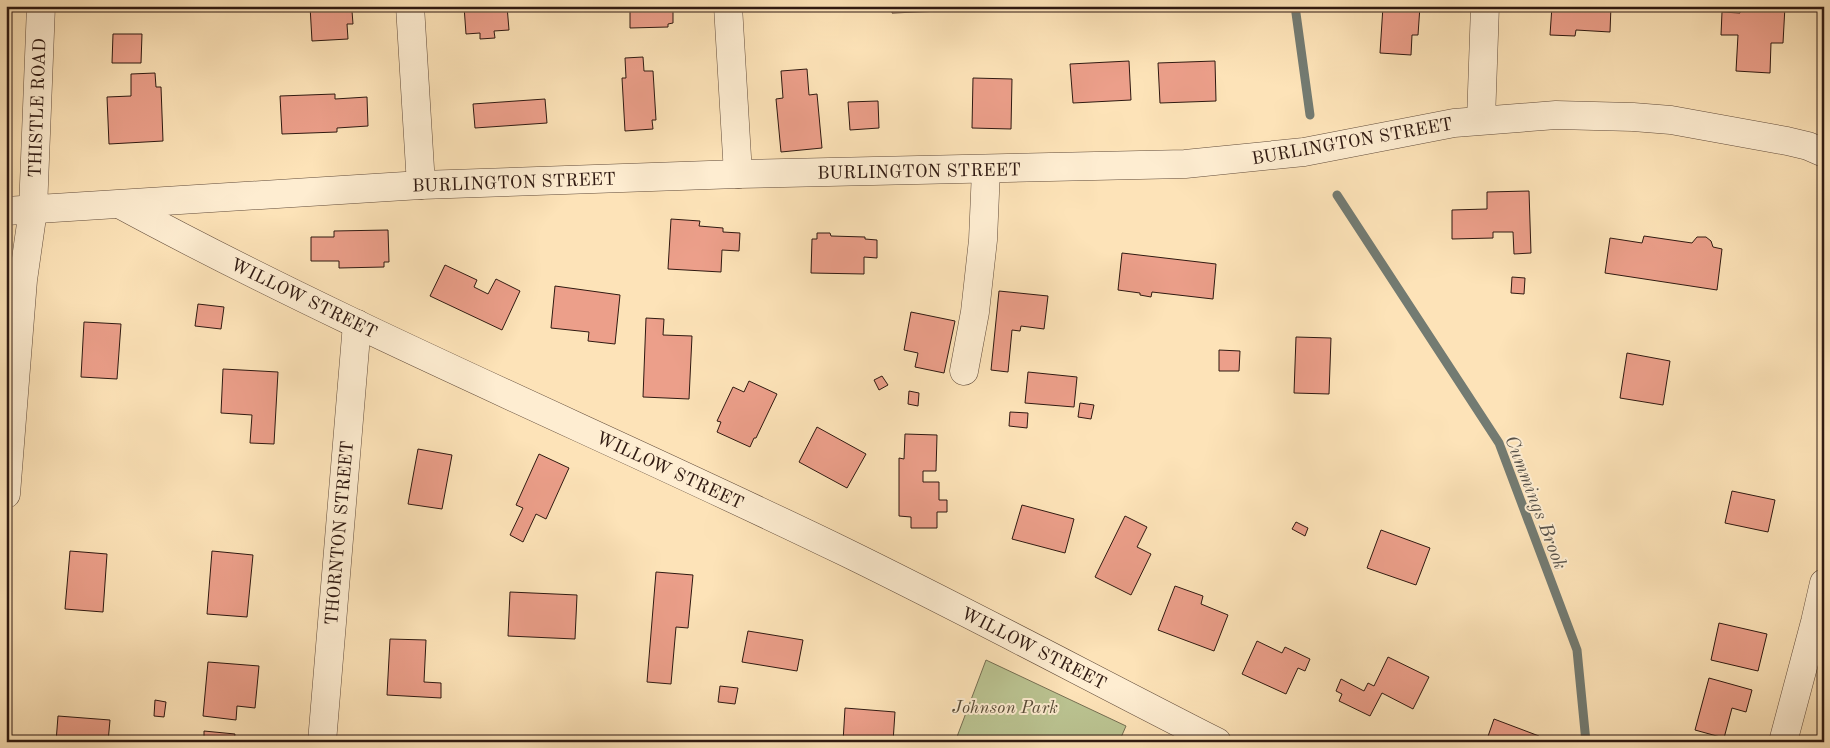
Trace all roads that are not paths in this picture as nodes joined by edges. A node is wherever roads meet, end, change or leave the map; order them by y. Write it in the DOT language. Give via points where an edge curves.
graph roads {
  1 [pos="41,6"];
  2 [pos="410,6"];
  3 [pos="728,6"];
  4 [pos="1485,6"];
  5 [pos="1481,120"];
  6 [pos="1824,153"];
  7 [pos="986,170"];
  8 [pos="738,174"];
  9 [pos="421,185"];
  10 [pos="120,205"];
  11 [pos="33,210"];
  12 [pos="6,211"];
  13 [pos="357,324"];
  14 [pos="964,371"];
  15 [pos="6,494"];
  16 [pos="1824,583"];
  17 [pos="322,742"];
  18 [pos="1217,742"];
  19 [pos="1783,742"];
  1 -- 11 [label="street, THISTLE ROAD"];
  2 -- 9 [label="street"];
  3 -- 8 [label="street"];
  4 -- 5 [label="street"];
  5 -- 6 [label="street, BURLINGTON STREET" via="1556,115 1652,118 1787,140"];
  5 -- 7 [label="street, BURLINGTON STREET" via="1435,125 1343,145 1264,157 1185,164"];
  7 -- 8 [label="street, BURLINGTON STREET"];
  7 -- 14 [label="street" via="976,312"];
  8 -- 9 [label="street, BURLINGTON STREET"];
  9 -- 10 [label="street, BURLINGTON STREET"];
  10 -- 11 [label="street, BURLINGTON STREET"];
  10 -- 13 [label="street, WILLOW STREET" via="214,255"];
  11 -- 12 [label="street, BURLINGTON STREET"];
  11 -- 15 [label="street, THISTLE ROAD" via="23,280"];
  13 -- 17 [label="street, THORNTON STREET"];
  13 -- 18 [label="street, WILLOW STREET" via="846,552"];
  16 -- 19 [label="street"];
}
